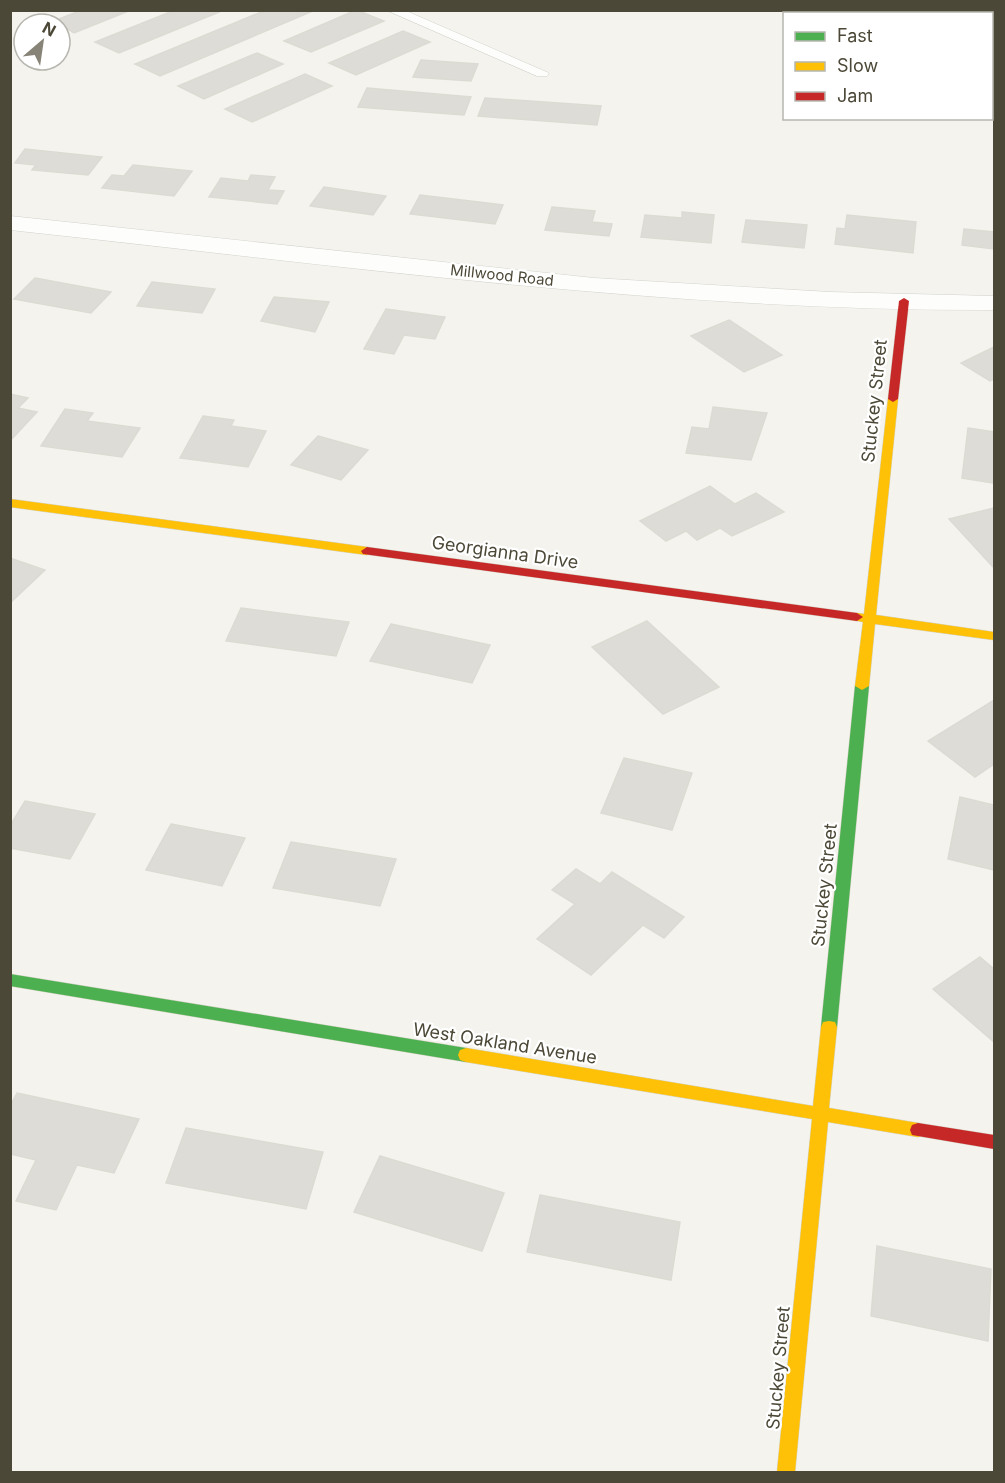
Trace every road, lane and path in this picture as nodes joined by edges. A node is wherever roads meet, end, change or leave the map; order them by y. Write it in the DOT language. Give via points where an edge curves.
graph roads {
  1 [pos="392,10"];
  2 [pos="542,74"];
  3 [pos="10,223"];
  4 [pos="904,301"];
  5 [pos="994,303"];
  6 [pos="10,503"];
  7 [pos="868,620"];
  8 [pos="994,636"];
  9 [pos="10,980"];
  10 [pos="820,1113"];
  11 [pos="994,1142"];
  12 [pos="786,1473"];
  1 -- 2 [label="lane"];
  3 -- 4 [label="street, Millwood Road" via="594,285"];
  4 -- 5 [label="street, Millwood Road"];
  4 -- 7 [label="street, Stuckey Street"];
  6 -- 7 [label="street, Georgianna Drive"];
  7 -- 8 [label="street, Georgianna Drive"];
  7 -- 10 [label="street, Stuckey Street"];
  9 -- 10 [label="street, West Oakland Avenue"];
  10 -- 11 [label="street, West Oakland Avenue"];
  10 -- 12 [label="street, Stuckey Street"];
}
